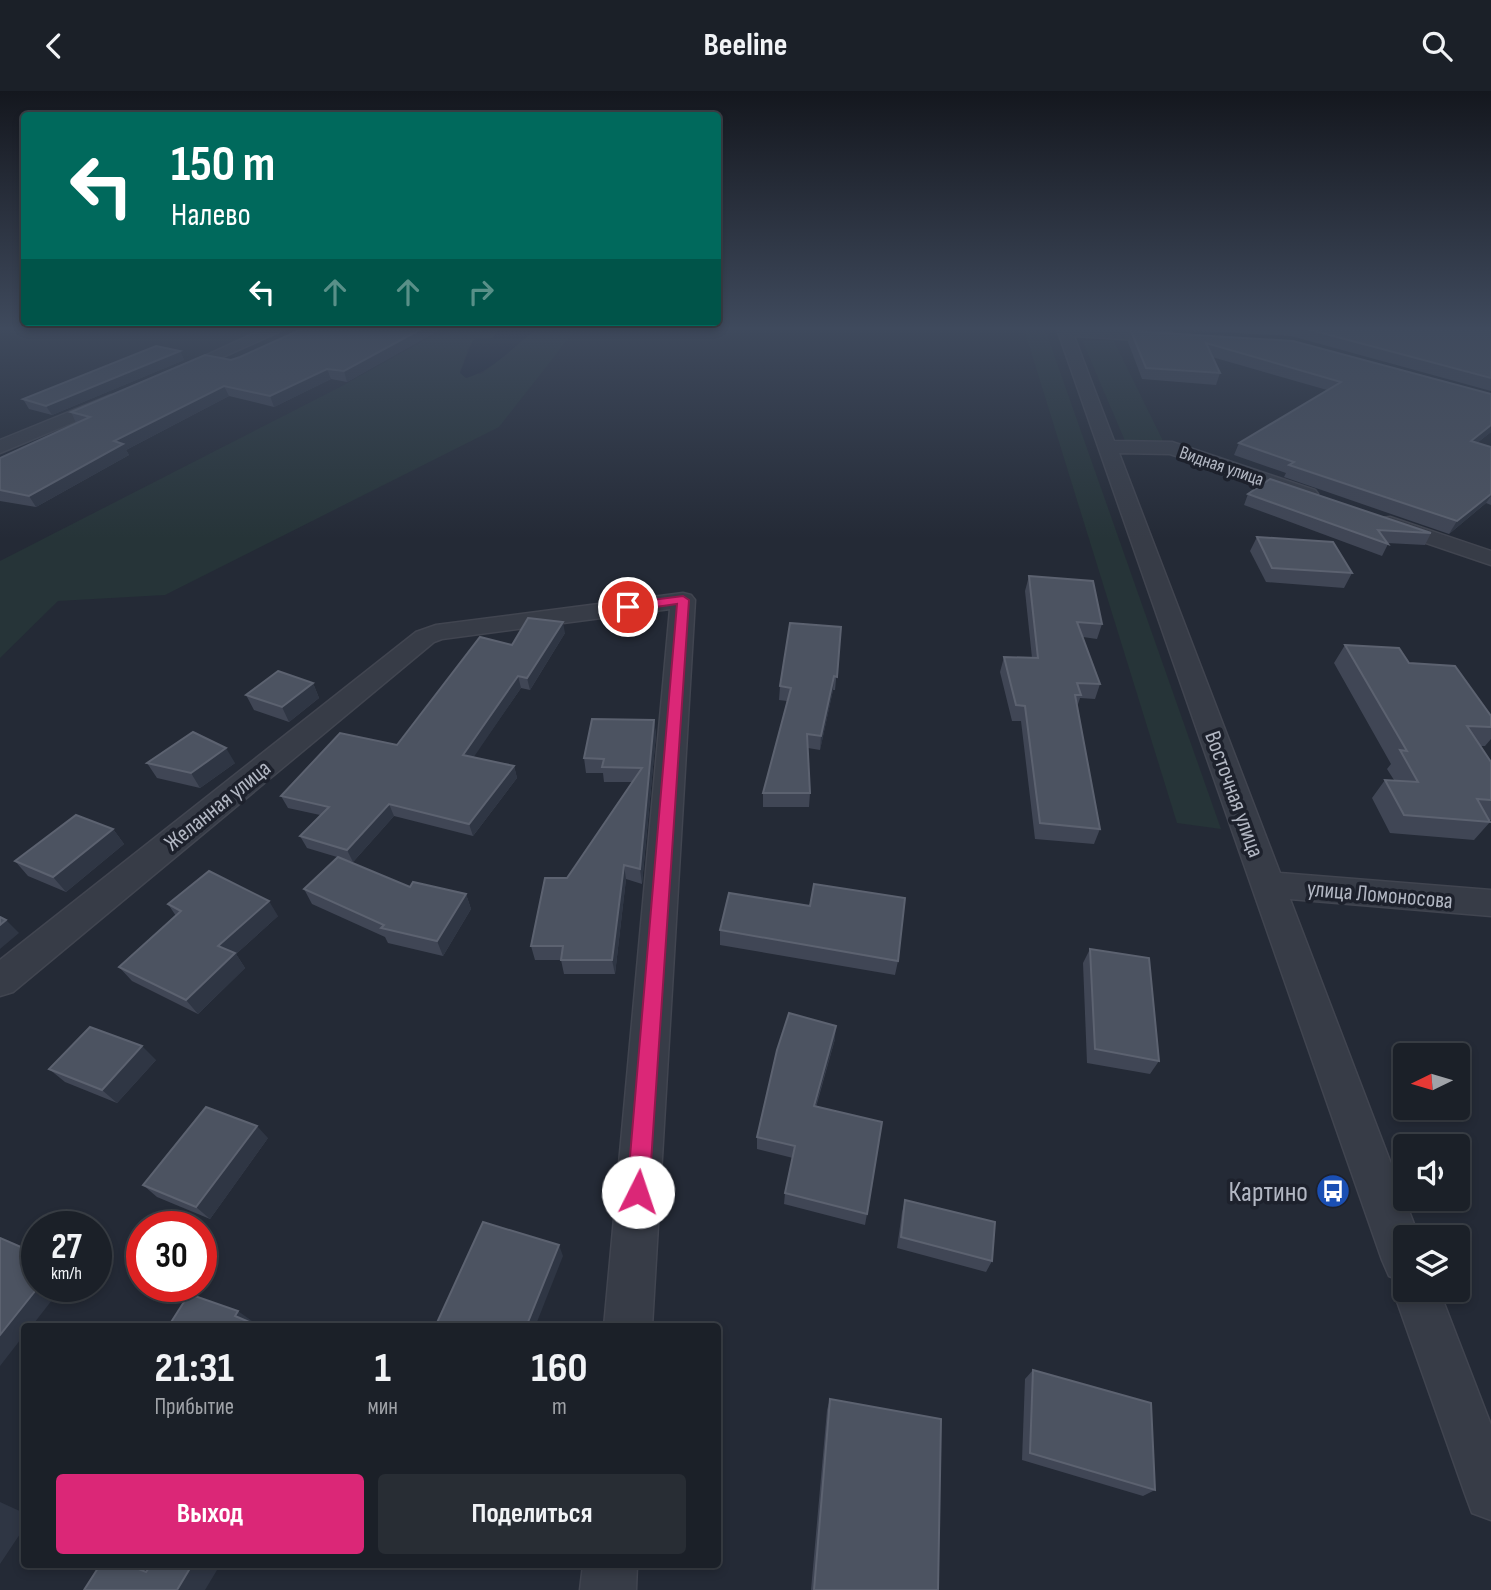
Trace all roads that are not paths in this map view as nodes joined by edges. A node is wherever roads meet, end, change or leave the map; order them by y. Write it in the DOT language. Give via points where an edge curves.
graph roads {
  1 [pos="115,399"];
  2 [pos="1089,399"];
  3 [pos="0,447"];
  4 [pos="1107,447"];
  5 [pos="1325,501"];
  6 [pos="1376,518"];
  7 [pos="1491,558"];
  8 [pos="1268,885"];
  9 [pos="1491,903"];
  10 [pos="0,981"];
  11 [pos="1393,1226"];
  12 [pos="1421,1302"];
  13 [pos="628,1323"];
  14 [pos="1489,1481"];
  15 [pos="610,1568"];
  16 [pos="608,1590"];
  1 -- 3 [label="street"];
  2 -- 4 [label="street, Восточная улица"];
  4 -- 5 [label="street, Видная улица" via="1172,448"];
  4 -- 8 [label="street, Восточная улица"];
  6 -- 7 [label="street"];
  8 -- 9 [label="street, улица Ломоносова"];
  8 -- 11 [label="street, Восточная улица"];
  10 -- 13 [label="street, Желанная улица" via="425,638 436,632 683,600"];
  12 -- 14 [label="street"];
  15 -- 16 [label="street"];
}
